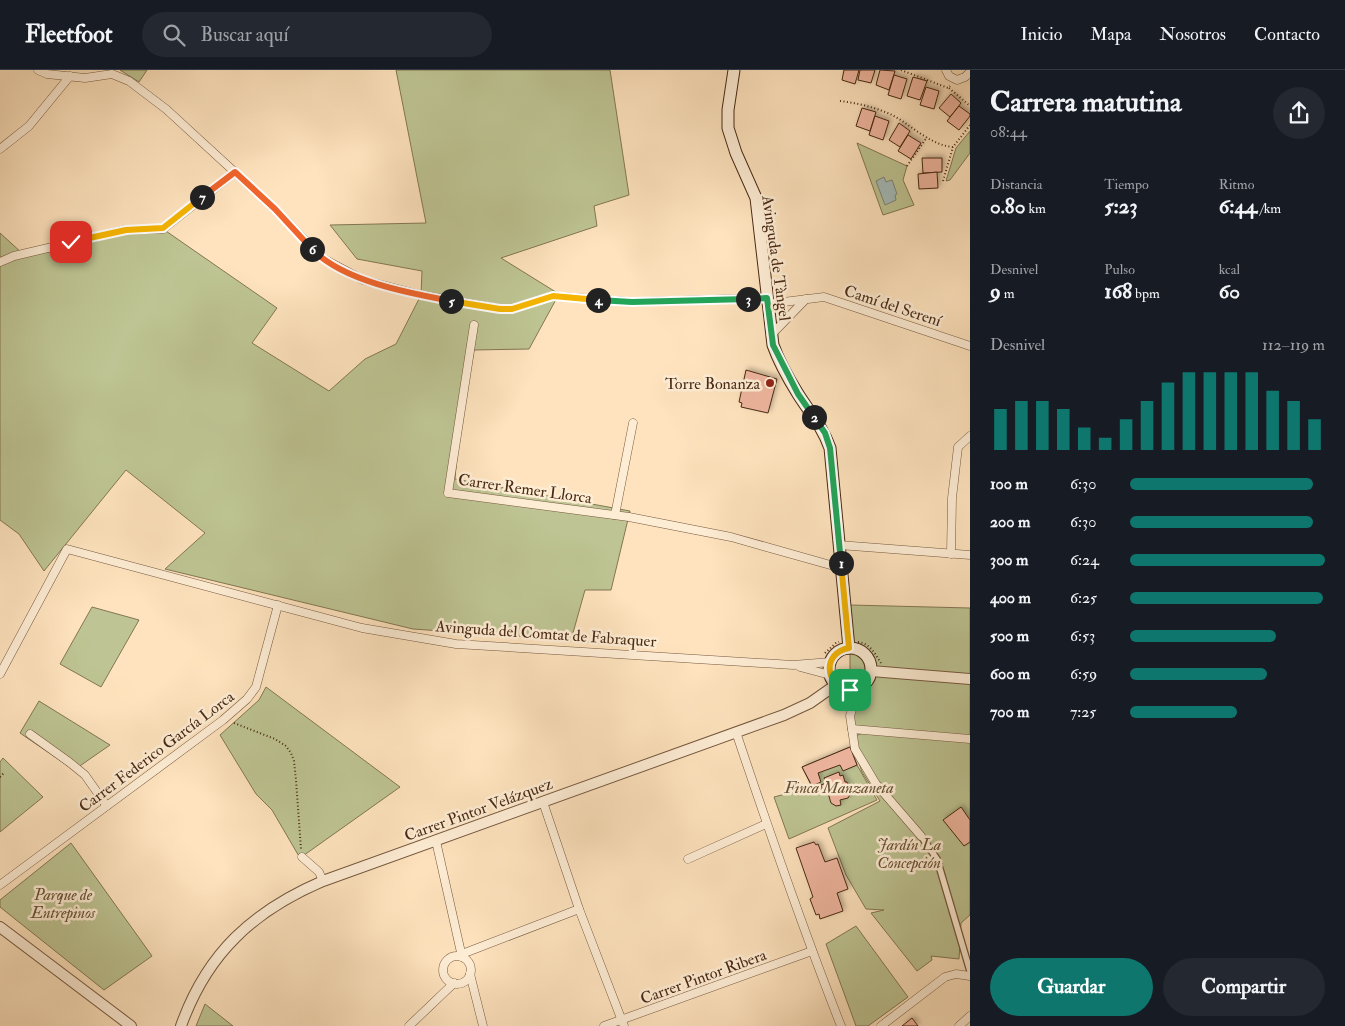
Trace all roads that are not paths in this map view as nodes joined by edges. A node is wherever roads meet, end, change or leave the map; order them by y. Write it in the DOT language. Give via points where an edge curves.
graph roads {
  1 [pos="38,70"];
  2 [pos="734,70"];
  3 [pos="946,70"];
  4 [pos="111,72"];
  5 [pos="970,72"];
  6 [pos="70,76"];
  7 [pos="0,149"];
  8 [pos="235,172"];
  9 [pos="0,262"];
  10 [pos="806,299"];
  11 [pos="767,301"];
  12 [pos="474,325"];
  13 [pos="771,335"];
  14 [pos="970,346"];
  15 [pos="633,423"];
  16 [pos="970,436"];
  17 [pos="615,515"];
  18 [pos="839,545"];
  19 [pos="951,554"];
  20 [pos="970,555"];
  21 [pos="841,568"];
  22 [pos="278,605"];
  23 [pos="849,644"];
  24 [pos="827,659"];
  25 [pos="793,665"];
  26 [pos="871,671"];
  27 [pos="0,674"];
  28 [pos="970,679"];
  29 [pos="834,680"];
  30 [pos="858,689"];
  31 [pos="852,729"];
  32 [pos="736,732"];
  33 [pos="30,734"];
  34 [pos="970,739"];
  35 [pos="543,802"];
  36 [pos="106,805"];
  37 [pos="766,824"];
  38 [pos="921,836"];
  39 [pos="436,841"];
  40 [pos="302,857"];
  41 [pos="688,859"];
  42 [pos="323,881"];
  43 [pos="0,885"];
  44 [pos="579,909"];
  45 [pos="0,928"];
  46 [pos="812,951"];
  47 [pos="462,956"];
  48 [pos="970,971"];
  49 [pos="470,974"];
  50 [pos="970,976"];
  51 [pos="454,983"];
  52 [pos="970,1016"];
  53 [pos="623,1023"];
  54 [pos="131,1026"];
  55 [pos="181,1026"];
  56 [pos="409,1026"];
  57 [pos="484,1026"];
  58 [pos="604,1026"];
  59 [pos="841,1026"];
  60 [pos="881,1026"];
  61 [pos="960,1026"];
  1 -- 6 [label="street"];
  2 -- 11 [label="main road, Avinguda de Tàngel" via="728,128 756,198"];
  3 -- 5 [label="street" via="954,79 965,78"];
  4 -- 6 [label="street" via="85,78"];
  4 -- 8 [label="street, Camí del Serení" via="166,109"];
  6 -- 7 [label="street" via="29,126"];
  8 -- 9 [label="street" via="163,228 126,230"];
  8 -- 11 [label="street, Camí del Serení" via="322,258 363,280 421,295 500,309 512,309 553,296 632,302"];
  10 -- 11 [label="street, Camí del Serení"];
  10 -- 13 [label="street"];
  10 -- 14 [label="street, Camí del Serení" via="824,297"];
  11 -- 13 [label="main road, Avinguda de Tàngel"];
  12 -- 17 [label="street, Carrer Remer Llorca" via="448,493"];
  13 -- 18 [label="main road, Avinguda de Tàngel" via="777,357 825,433 830,448"];
  15 -- 17 [label="street"];
  16 -- 19 [label="street" via="958,447 952,498"];
  17 -- 21 [label="street, Carrer Remer Llorca" via="731,537"];
  18 -- 19 [label="street"];
  18 -- 21 [label="main road, Avinguda de Tàngel"];
  19 -- 20 [label="street"];
  21 -- 23 [label="main road, Avinguda de Tàngel"];
  22 -- 25 [label="street, Avinguda del Comtat de Fabraquer" via="362,628 456,644"];
  22 -- 27 [label="street, Avinguda del Comtat de Fabraquer" via="67,549"];
  22 -- 36 [label="street, Carrer Federico García Lorca" via="256,687 247,700"];
  23 -- 24 [label="main road"];
  23 -- 26 [label="main road" via="866,656"];
  24 -- 25 [label="street, Avinguda del Comtat de Fabraquer"];
  24 -- 29 [label="main road"];
  25 -- 29 [label="street, Avinguda del Comtat de Fabraquer"];
  26 -- 28 [label="street"];
  26 -- 30 [label="main road" via="867,681"];
  29 -- 30 [label="main road" via="843,688"];
  29 -- 32 [label="street, Carrer Pintor Velázquez" via="810,703"];
  30 -- 31 [label="street" via="850,716"];
  31 -- 34 [label="street"];
  31 -- 38 [label="street" via="855,749 876,784"];
  32 -- 35 [label="street, Carrer Pintor Velázquez"];
  32 -- 37 [label="street"];
  33 -- 36 [label="street" via="85,775"];
  35 -- 39 [label="street, Carrer Pintor Velázquez"];
  35 -- 44 [label="street"];
  36 -- 43 [label="street, Carrer Federico García Lorca"];
  37 -- 41 [label="street"];
  37 -- 46 [label="street"];
  38 -- 48 [label="street" via="937,859"];
  39 -- 42 [label="street, Carrer Pintor Velázquez"];
  39 -- 47 [label="street"];
  40 -- 42 [label="street"];
  42 -- 55 [label="street, Carrer Pintor Velázquez" via="284,899 228,944 205,974"];
  44 -- 47 [label="street"];
  44 -- 53 [label="street"];
  45 -- 54 [label="street"];
  46 -- 53 [label="street, Carrer Pintor Ribera"];
  46 -- 59 [label="street"];
  47 -- 49 [label="street" via="470,967"];
  47 -- 51 [label="street" via="453,957 444,966 445,977"];
  49 -- 51 [label="street" via="465,982"];
  49 -- 57 [label="street"];
  50 -- 60 [label="street" via="956,974 945,977"];
  51 -- 56 [label="street"];
  52 -- 61 [label="street"];
  53 -- 58 [label="street, Carrer Pintor Ribera"];
}
